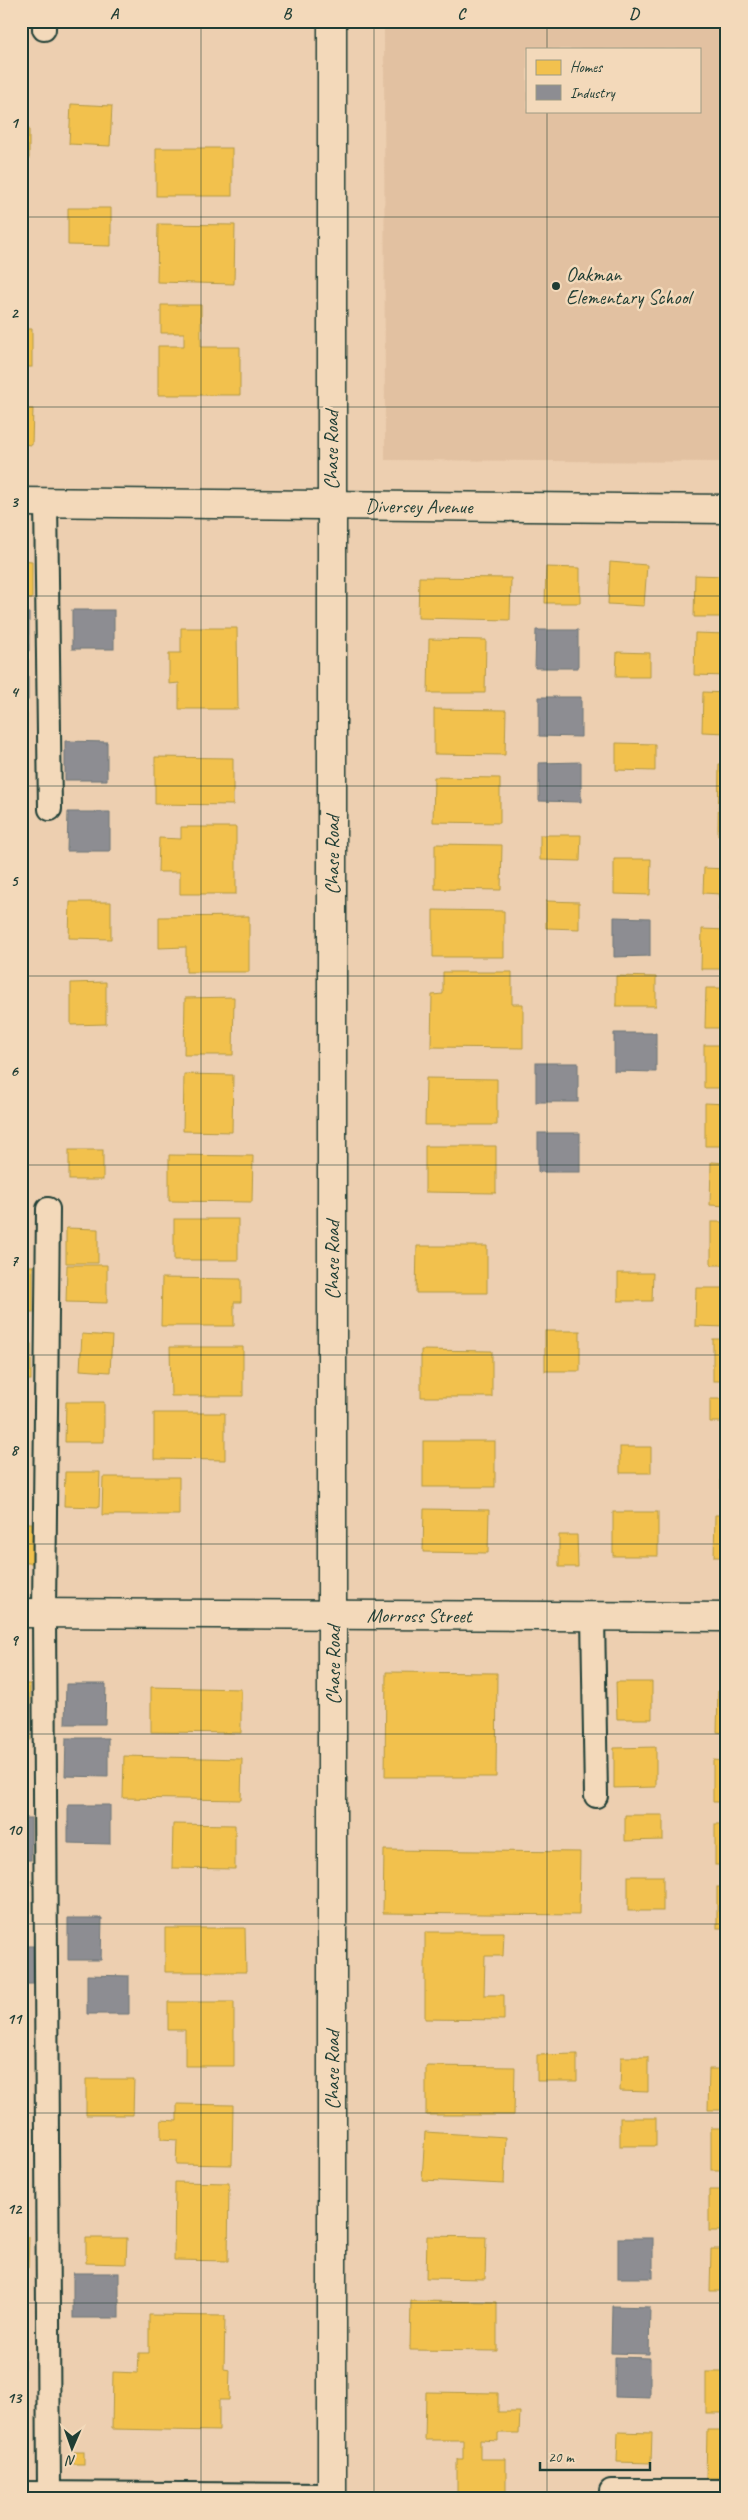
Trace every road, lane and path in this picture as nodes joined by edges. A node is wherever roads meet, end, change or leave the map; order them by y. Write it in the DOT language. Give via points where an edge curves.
graph roads {
  1 [pos="332,21"];
  2 [pos="34,502"];
  3 [pos="332,504"];
  4 [pos="727,509"];
  5 [pos="50,810"];
  6 [pos="48,1209"];
  7 [pos="33,1613"];
  8 [pos="333,1614"];
  9 [pos="593,1616"];
  10 [pos="727,1617"];
  11 [pos="596,1796"];
  12 [pos="611,2491"];
  13 [pos="727,2491"];
  14 [pos="21,2493"];
  15 [pos="49,2493"];
  16 [pos="332,2497"];
  1 -- 3 [label="street, Chase Road"];
  2 -- 3 [label="street, Diversey Avenue"];
  2 -- 5 [label="lane"];
  3 -- 4 [label="street, Diversey Avenue"];
  3 -- 8 [label="street, Chase Road"];
  6 -- 7 [label="lane"];
  7 -- 8 [label="street, Morross Street"];
  7 -- 15 [label="lane"];
  8 -- 9 [label="street, Morross Street"];
  8 -- 16 [label="street, Chase Road"];
  9 -- 10 [label="street, Morross Street"];
  9 -- 11 [label="lane"];
  12 -- 13 [label="lane"];
  14 -- 15 [label="lane"];
  15 -- 16 [label="lane"];
}
